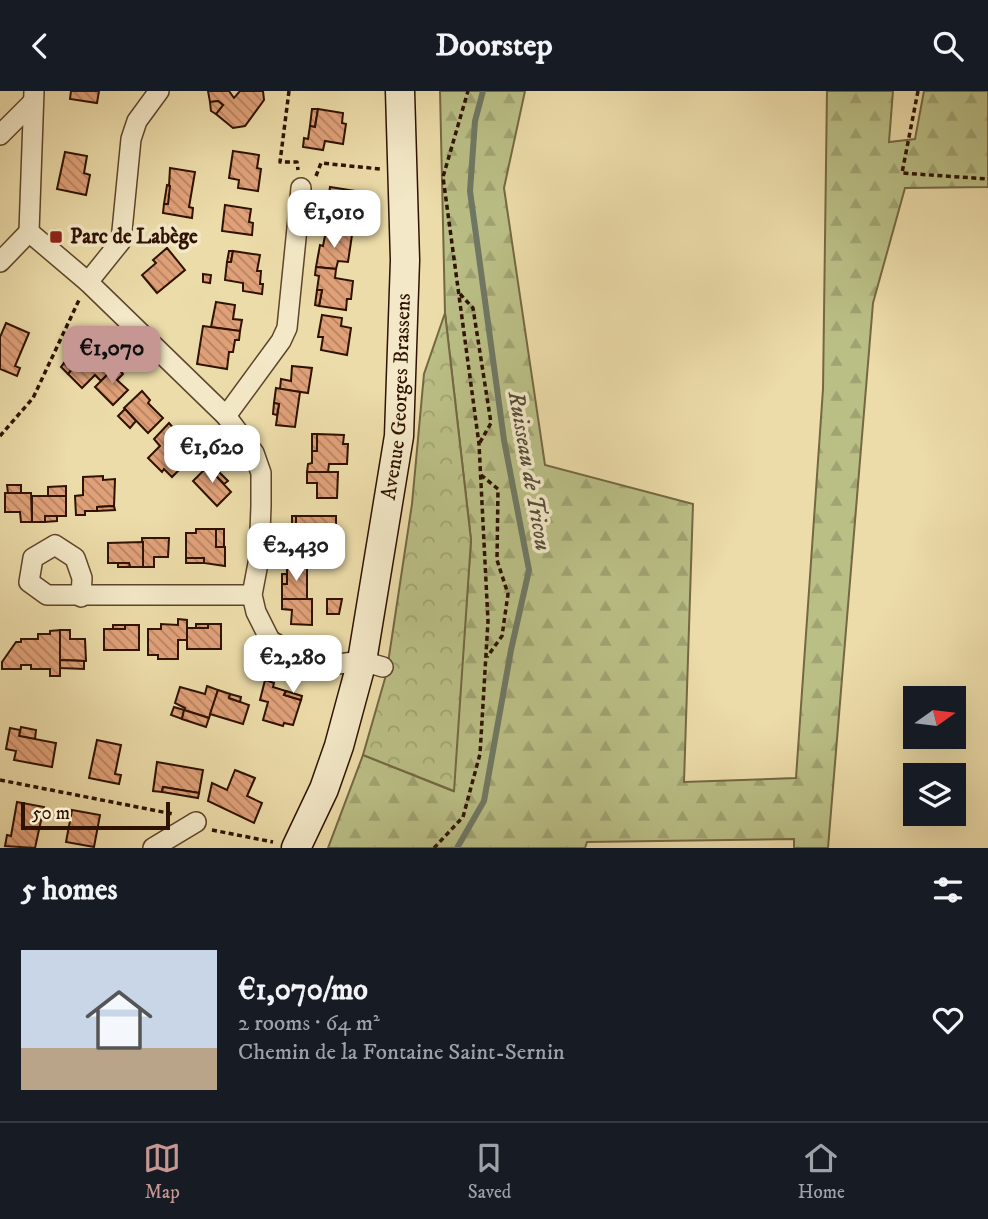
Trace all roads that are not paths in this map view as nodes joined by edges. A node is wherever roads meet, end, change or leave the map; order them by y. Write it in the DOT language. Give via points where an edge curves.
graph roads {
  1 [pos="159,91"];
  2 [pos="400,91"];
  3 [pos="33,97"];
  4 [pos="0,135"];
  5 [pos="301,188"];
  6 [pos="29,232"];
  7 [pos="0,262"];
  8 [pos="88,282"];
  9 [pos="226,417"];
  10 [pos="252,595"];
  11 [pos="81,597"];
  12 [pos="373,664"];
  13 [pos="195,822"];
  14 [pos="296,847"];
  15 [pos="153,848"];
  1 -- 8 [label="street" via="137,121 131,139 121,241"];
  2 -- 12 [label="street, Avenue Georges Brassens" via="405,260 399,436"];
  3 -- 4 [label="street"];
  3 -- 6 [label="street"];
  5 -- 9 [label="street" via="287,328"];
  6 -- 7 [label="street"];
  6 -- 8 [label="street"];
  8 -- 9 [label="street"];
  9 -- 10 [label="street" via="254,453 261,473 259,558"];
  10 -- 11 [label="street"];
  10 -- 12 [label="street" via="270,640 288,651 338,664"];
  12 -- 14 [label="street, Avenue Georges Brassens"];
  13 -- 15 [label="street"];
}
